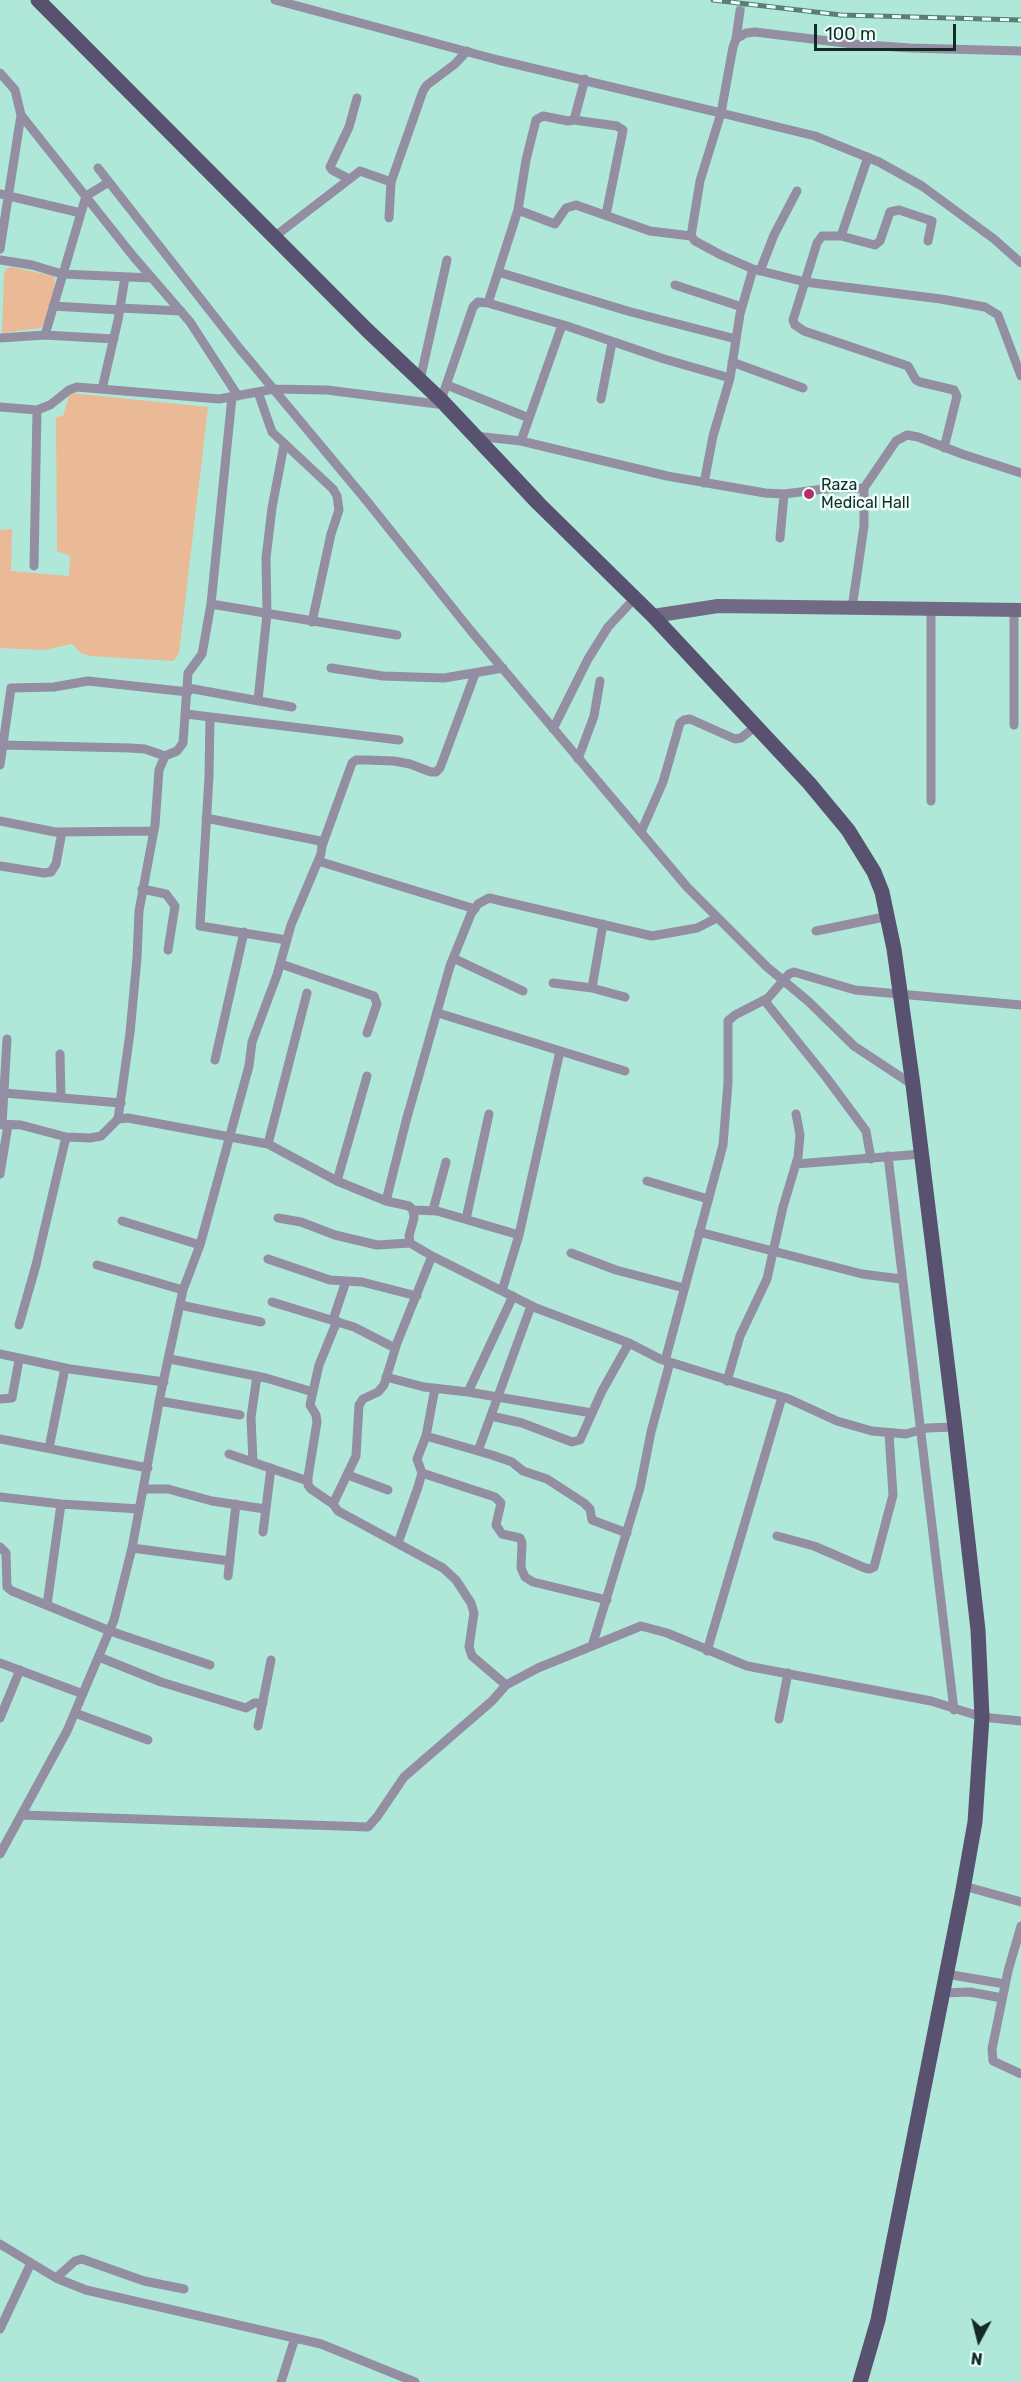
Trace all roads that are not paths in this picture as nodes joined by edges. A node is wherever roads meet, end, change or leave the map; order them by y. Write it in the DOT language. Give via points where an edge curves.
graph roads {
  1 [pos="38,0"];
  2 [pos="275,0"];
  3 [pos="740,11"];
  4 [pos="736,39"];
  5 [pos="467,51"];
  6 [pos="1021,51"];
  7 [pos="0,73"];
  8 [pos="585,79"];
  9 [pos="357,98"];
  10 [pos="721,114"];
  11 [pos="21,115"];
  12 [pos="574,120"];
  13 [pos="868,157"];
  14 [pos="98,168"];
  15 [pos="349,179"];
  16 [pos="109,182"];
  17 [pos="391,182"];
  18 [pos="797,191"];
  19 [pos="5,195"];
  20 [pos="86,196"];
  21 [pos="518,210"];
  22 [pos="81,213"];
  23 [pos="606,215"];
  24 [pos="389,218"];
  25 [pos="691,236"];
  26 [pos="841,236"];
  27 [pos="274,237"];
  28 [pos="928,241"];
  29 [pos="0,249"];
  30 [pos="0,260"];
  31 [pos="447,260"];
  32 [pos="1021,263"];
  33 [pos="757,270"];
  34 [pos="498,272"];
  35 [pos="62,274"];
  36 [pos="125,277"];
  37 [pos="152,278"];
  38 [pos="805,282"];
  39 [pos="675,285"];
  40 [pos="488,303"];
  41 [pos="54,306"];
  42 [pos="742,307"];
  43 [pos="120,309"];
  44 [pos="181,311"];
  45 [pos="562,325"];
  46 [pos="45,335"];
  47 [pos="0,338"];
  48 [pos="114,339"];
  49 [pos="736,339"];
  50 [pos="612,343"];
  51 [pos="732,362"];
  52 [pos="1021,376"];
  53 [pos="730,378"];
  54 [pos="420,380"];
  55 [pos="447,385"];
  56 [pos="802,388"];
  57 [pos="102,389"];
  58 [pos="274,389"];
  59 [pos="258,392"];
  60 [pos="235,396"];
  61 [pos="601,399"];
  62 [pos="443,403"];
  63 [pos="0,407"];
  64 [pos="37,410"];
  65 [pos="529,418"];
  66 [pos="475,436"];
  67 [pos="521,441"];
  68 [pos="284,445"];
  69 [pos="944,448"];
  70 [pos="1021,473"];
  71 [pos="704,483"];
  72 [pos="864,488"];
  73 [pos="784,494"];
  74 [pos="780,538"];
  75 [pos="34,566"];
  76 [pos="634,598"];
  77 [pos="211,604"];
  78 [pos="852,608"];
  79 [pos="931,608"];
  80 [pos="1018,610"];
  81 [pos="267,614"];
  82 [pos="653,616"];
  83 [pos="312,622"];
  84 [pos="397,635"];
  85 [pos="331,668"];
  86 [pos="503,668"];
  87 [pos="475,674"];
  88 [pos="600,681"];
  89 [pos="188,690"];
  90 [pos="258,700"];
  91 [pos="292,707"];
  92 [pos="186,714"];
  93 [pos="210,717"];
  94 [pos="1014,725"];
  95 [pos="2,726"];
  96 [pos="756,726"];
  97 [pos="553,729"];
  98 [pos="399,741"];
  99 [pos="2,745"];
  100 [pos="165,756"];
  101 [pos="578,759"];
  102 [pos="0,765"];
  103 [pos="931,801"];
  104 [pos="206,818"];
  105 [pos="0,821"];
  106 [pos="154,831"];
  107 [pos="62,832"];
  108 [pos="640,832"];
  109 [pos="322,846"];
  110 [pos="318,861"];
  111 [pos="0,866"];
  112 [pos="142,889"];
  113 [pos="475,909"];
  114 [pos="889,916"];
  115 [pos="717,918"];
  116 [pos="603,924"];
  117 [pos="816,931"];
  118 [pos="244,932"];
  119 [pos="287,940"];
  120 [pos="168,950"];
  121 [pos="453,958"];
  122 [pos="280,964"];
  123 [pos="783,981"];
  124 [pos="553,983"];
  125 [pos="592,988"];
  126 [pos="523,991"];
  127 [pos="307,993"];
  128 [pos="900,993"];
  129 [pos="625,997"];
  130 [pos="764,1000"];
  131 [pos="1021,1005"];
  132 [pos="438,1013"];
  133 [pos="367,1033"];
  134 [pos="8,1040"];
  135 [pos="560,1051"];
  136 [pos="60,1054"];
  137 [pos="215,1060"];
  138 [pos="625,1071"];
  139 [pos="367,1076"];
  140 [pos="913,1085"];
  141 [pos="4,1093"];
  142 [pos="61,1098"];
  143 [pos="121,1103"];
  144 [pos="489,1114"];
  145 [pos="796,1114"];
  146 [pos="118,1119"];
  147 [pos="3,1125"];
  148 [pos="230,1136"];
  149 [pos="66,1137"];
  150 [pos="268,1144"];
  151 [pos="922,1154"];
  152 [pos="888,1156"];
  153 [pos="871,1159"];
  154 [pos="446,1162"];
  155 [pos="796,1164"];
  156 [pos="0,1174"];
  157 [pos="336,1181"];
  158 [pos="647,1181"];
  159 [pos="708,1199"];
  160 [pos="386,1201"];
  161 [pos="413,1210"];
  162 [pos="433,1210"];
  163 [pos="278,1218"];
  164 [pos="466,1219"];
  165 [pos="122,1221"];
  166 [pos="699,1232"];
  167 [pos="519,1234"];
  168 [pos="410,1243"];
  169 [pos="200,1245"];
  170 [pos="571,1252"];
  171 [pos="773,1252"];
  172 [pos="432,1256"];
  173 [pos="268,1258"];
  174 [pos="97,1265"];
  175 [pos="902,1279"];
  176 [pos="346,1281"];
  177 [pos="684,1288"];
  178 [pos="183,1290"];
  179 [pos="502,1291"];
  180 [pos="417,1296"];
  181 [pos="513,1296"];
  182 [pos="272,1302"];
  183 [pos="180,1305"];
  184 [pos="531,1306"];
  185 [pos="335,1320"];
  186 [pos="261,1322"];
  187 [pos="20,1325"];
  188 [pos="629,1343"];
  189 [pos="395,1348"];
  190 [pos="0,1354"];
  191 [pos="170,1359"];
  192 [pos="19,1360"];
  193 [pos="668,1361"];
  194 [pos="65,1368"];
  195 [pos="257,1376"];
  196 [pos="386,1377"];
  197 [pos="727,1381"];
  198 [pos="164,1382"];
  199 [pos="435,1388"];
  200 [pos="313,1392"];
  201 [pos="468,1392"];
  202 [pos="498,1397"];
  203 [pos="782,1397"];
  204 [pos="0,1398"];
  205 [pos="159,1401"];
  206 [pos="592,1413"];
  207 [pos="240,1415"];
  208 [pos="491,1416"];
  209 [pos="955,1427"];
  210 [pos="920,1430"];
  211 [pos="888,1432"];
  212 [pos="426,1436"];
  213 [pos="0,1438"];
  214 [pos="49,1448"];
  215 [pos="478,1451"];
  216 [pos="229,1454"];
  217 [pos="253,1462"];
  218 [pos="148,1468"];
  219 [pos="271,1468"];
  220 [pos="422,1473"];
  221 [pos="348,1474"];
  222 [pos="308,1481"];
  223 [pos="144,1489"];
  224 [pos="388,1490"];
  225 [pos="0,1497"];
  226 [pos="61,1504"];
  227 [pos="236,1504"];
  228 [pos="333,1504"];
  229 [pos="140,1509"];
  230 [pos="265,1509"];
  231 [pos="263,1532"];
  232 [pos="627,1533"];
  233 [pos="777,1536"];
  234 [pos="399,1543"];
  235 [pos="0,1547"];
  236 [pos="132,1548"];
  237 [pos="230,1561"];
  238 [pos="228,1576"];
  239 [pos="607,1600"];
  240 [pos="48,1605"];
  241 [pos="110,1630"];
  242 [pos="592,1646"];
  243 [pos="707,1651"];
  244 [pos="99,1657"];
  245 [pos="271,1660"];
  246 [pos="0,1663"];
  247 [pos="210,1665"];
  248 [pos="20,1670"];
  249 [pos="788,1673"];
  250 [pos="506,1685"];
  251 [pos="83,1694"];
  252 [pos="263,1703"];
  253 [pos="954,1710"];
  254 [pos="75,1713"];
  255 [pos="982,1717"];
  256 [pos="0,1718"];
  257 [pos="779,1719"];
  258 [pos="1021,1721"];
  259 [pos="258,1726"];
  260 [pos="148,1740"];
  261 [pos="22,1815"];
  262 [pos="4,1838"];
  263 [pos="0,1854"];
  264 [pos="964,1886"];
  265 [pos="1021,1902"];
  266 [pos="1021,1926"];
  267 [pos="946,1974"];
  268 [pos="1005,1984"];
  269 [pos="943,1993"];
  270 [pos="1002,1998"];
  271 [pos="1021,2074"];
  272 [pos="0,2244"];
  273 [pos="31,2263"];
  274 [pos="56,2278"];
  275 [pos="184,2289"];
  276 [pos="0,2329"];
  277 [pos="295,2338"];
  278 [pos="281,2382"];
  279 [pos="414,2382"];
  280 [pos="860,2382"];
  1 -- 27 [label="main road"];
  2 -- 5 [label="street"];
  3 -- 4 [label="street"];
  4 -- 6 [label="street" via="755,32 865,45"];
  4 -- 10 [label="street"];
  5 -- 8 [label="street"];
  5 -- 17 [label="street" via="427,85"];
  7 -- 11 [label="street" via="15,90"];
  8 -- 10 [label="street"];
  8 -- 12 [label="street"];
  9 -- 15 [label="street" via="349,127 330,167"];
  10 -- 13 [label="street" via="815,136"];
  10 -- 25 [label="street" via="700,181"];
  11 -- 19 [label="street"];
  11 -- 20 [label="street"];
  12 -- 21 [label="street" via="543,116 536,120"];
  12 -- 23 [label="street" via="623,130"];
  13 -- 26 [label="street"];
  13 -- 32 [label="street" via="922,186"];
  14 -- 16 [label="street"];
  15 -- 17 [label="street" via="363,171"];
  15 -- 27 [label="street"];
  16 -- 20 [label="street"];
  16 -- 58 [label="street"];
  17 -- 24 [label="street"];
  18 -- 33 [label="street"];
  19 -- 22 [label="street"];
  19 -- 29 [label="street"];
  20 -- 22 [label="street"];
  20 -- 37 [label="street"];
  21 -- 23 [label="street" via="555,224 570,205"];
  21 -- 34 [label="street"];
  22 -- 35 [label="street"];
  23 -- 25 [label="street" via="656,232"];
  25 -- 33 [label="street" via="721,255"];
  26 -- 28 [label="street" via="875,245 890,212 899,210 932,221"];
  26 -- 38 [label="street" via="820,238"];
  27 -- 54 [label="main road"];
  30 -- 35 [label="street"];
  31 -- 54 [label="street"];
  33 -- 38 [label="street"];
  33 -- 42 [label="street"];
  34 -- 40 [label="street"];
  34 -- 49 [label="street"];
  35 -- 36 [label="street"];
  35 -- 41 [label="street"];
  36 -- 37 [label="street"];
  36 -- 43 [label="street"];
  37 -- 44 [label="street"];
  38 -- 52 [label="street" via="941,299 991,310 998,315"];
  38 -- 69 [label="street" via="793,315 795,325 828,340 905,364 916,380 956,392"];
  39 -- 42 [label="street"];
  40 -- 45 [label="street"];
  40 -- 55 [label="street" via="478,302 473,307"];
  41 -- 43 [label="street"];
  41 -- 46 [label="street"];
  42 -- 49 [label="street"];
  43 -- 44 [label="street"];
  43 -- 48 [label="street"];
  44 -- 60 [label="street"];
  45 -- 50 [label="street"];
  45 -- 65 [label="street"];
  46 -- 47 [label="street"];
  46 -- 48 [label="street"];
  48 -- 57 [label="street"];
  49 -- 51 [label="street"];
  50 -- 53 [label="street"];
  50 -- 61 [label="street"];
  51 -- 53 [label="street"];
  51 -- 56 [label="street"];
  53 -- 71 [label="street"];
  54 -- 62 [label="main road"];
  55 -- 62 [label="street"];
  55 -- 65 [label="street"];
  57 -- 60 [label="street" via="196,399"];
  57 -- 64 [label="street" via="77,387"];
  58 -- 59 [label="street"];
  58 -- 62 [label="street" via="327,390"];
  58 -- 86 [label="street"];
  59 -- 60 [label="street"];
  59 -- 68 [label="street" via="269,426"];
  60 -- 77 [label="street"];
  62 -- 66 [label="main road"];
  63 -- 64 [label="street"];
  64 -- 75 [label="street"];
  65 -- 67 [label="street"];
  66 -- 67 [label="street"];
  66 -- 76 [label="main road"];
  67 -- 71 [label="street"];
  68 -- 81 [label="street" via="266,558"];
  68 -- 83 [label="street" via="333,489 339,504"];
  69 -- 70 [label="street"];
  69 -- 72 [label="street" via="918,437 901,437"];
  71 -- 73 [label="street"];
  72 -- 73 [label="street"];
  72 -- 78 [label="street" via="864,526"];
  73 -- 74 [label="street"];
  76 -- 82 [label="main road"];
  76 -- 97 [label="street" via="608,627 588,659"];
  77 -- 81 [label="street"];
  77 -- 89 [label="street" via="202,654 188,672"];
  78 -- 79 [label="street"];
  78 -- 82 [label="street" via="718,606"];
  79 -- 80 [label="street"];
  79 -- 103 [label="street"];
  80 -- 94 [label="street"];
  81 -- 83 [label="street"];
  81 -- 90 [label="street"];
  82 -- 96 [label="main road"];
  83 -- 84 [label="street"];
  85 -- 87 [label="street" via="383,676 444,678"];
  86 -- 87 [label="street"];
  86 -- 97 [label="street"];
  87 -- 109 [label="street" via="440,768 431,772 394,761 356,760"];
  88 -- 101 [label="street" via="598,700"];
  89 -- 90 [label="street"];
  89 -- 92 [label="street"];
  89 -- 95 [label="street" via="88,681 48,687 16,686 9,691"];
  90 -- 91 [label="street"];
  92 -- 93 [label="street"];
  92 -- 100 [label="street" via="181,748"];
  93 -- 98 [label="street"];
  93 -- 104 [label="street"];
  95 -- 99 [label="street"];
  96 -- 108 [label="street" via="735,739 690,719 680,723 663,782"];
  96 -- 114 [label="main road" via="848,830 874,872"];
  97 -- 101 [label="street"];
  99 -- 100 [label="street" via="145,749"];
  99 -- 102 [label="street"];
  100 -- 106 [label="street" via="159,770"];
  101 -- 108 [label="street"];
  104 -- 109 [label="street" via="320,841"];
  104 -- 118 [label="street" via="199,923 202,927"];
  105 -- 107 [label="street"];
  106 -- 107 [label="street"];
  106 -- 112 [label="street"];
  107 -- 111 [label="street" via="51,872"];
  108 -- 115 [label="street"];
  109 -- 110 [label="street"];
  110 -- 113 [label="street"];
  110 -- 119 [label="street"];
  112 -- 120 [label="street" via="166,894 175,906"];
  112 -- 143 [label="street"];
  113 -- 116 [label="street" via="489,898"];
  113 -- 121 [label="street"];
  114 -- 117 [label="street"];
  114 -- 128 [label="main road"];
  115 -- 116 [label="street" via="697,928 663,936 642,935"];
  115 -- 123 [label="street"];
  116 -- 125 [label="street"];
  118 -- 119 [label="street"];
  118 -- 137 [label="street"];
  119 -- 122 [label="street"];
  121 -- 126 [label="street"];
  121 -- 132 [label="street"];
  122 -- 133 [label="street" via="374,996 377,1004"];
  122 -- 148 [label="street" via="252,1042"];
  123 -- 128 [label="street" via="794,972 855,990"];
  123 -- 130 [label="street"];
  123 -- 140 [label="street" via="854,1046"];
  124 -- 125 [label="street"];
  125 -- 129 [label="street"];
  127 -- 150 [label="street"];
  128 -- 131 [label="street"];
  128 -- 140 [label="main road"];
  130 -- 153 [label="street" via="866,1131"];
  130 -- 159 [label="street" via="728,1022 723,1145"];
  132 -- 135 [label="street"];
  132 -- 160 [label="street"];
  134 -- 141 [label="street"];
  135 -- 138 [label="street"];
  135 -- 167 [label="street"];
  136 -- 142 [label="street"];
  139 -- 157 [label="street"];
  140 -- 151 [label="main road"];
  141 -- 142 [label="street"];
  141 -- 147 [label="street"];
  142 -- 143 [label="street"];
  143 -- 146 [label="street"];
  144 -- 164 [label="street"];
  145 -- 155 [label="street" via="800,1135"];
  146 -- 148 [label="street"];
  146 -- 149 [label="street" via="101,1136"];
  147 -- 149 [label="street" via="21,1125"];
  147 -- 156 [label="street"];
  148 -- 150 [label="street"];
  148 -- 169 [label="street"];
  149 -- 187 [label="street"];
  150 -- 157 [label="street"];
  151 -- 152 [label="street"];
  151 -- 209 [label="main road"];
  152 -- 153 [label="street"];
  152 -- 175 [label="street"];
  153 -- 155 [label="street"];
  154 -- 162 [label="street"];
  155 -- 171 [label="street"];
  157 -- 160 [label="street"];
  158 -- 159 [label="street"];
  159 -- 166 [label="street"];
  160 -- 161 [label="street"];
  161 -- 162 [label="street"];
  161 -- 168 [label="street"];
  162 -- 164 [label="street"];
  163 -- 168 [label="street" via="301,1221 335,1235 377,1245"];
  164 -- 167 [label="street"];
  165 -- 169 [label="street"];
  166 -- 171 [label="street"];
  166 -- 177 [label="street"];
  167 -- 179 [label="street"];
  168 -- 172 [label="street"];
  169 -- 178 [label="street"];
  170 -- 177 [label="street" via="616,1270"];
  171 -- 175 [label="street" via="862,1274"];
  171 -- 197 [label="street" via="763,1292 740,1336"];
  172 -- 179 [label="street"];
  172 -- 180 [label="street"];
  173 -- 176 [label="street" via="330,1280"];
  174 -- 178 [label="street"];
  175 -- 210 [label="street"];
  176 -- 180 [label="street"];
  176 -- 185 [label="street"];
  177 -- 193 [label="street"];
  178 -- 183 [label="street"];
  179 -- 181 [label="street"];
  180 -- 189 [label="street"];
  181 -- 184 [label="street"];
  181 -- 201 [label="street"];
  182 -- 185 [label="street"];
  183 -- 186 [label="street"];
  183 -- 191 [label="street"];
  184 -- 188 [label="street"];
  184 -- 202 [label="street"];
  185 -- 189 [label="street"];
  185 -- 200 [label="street"];
  188 -- 193 [label="street"];
  188 -- 206 [label="street"];
  189 -- 196 [label="street"];
  190 -- 192 [label="street"];
  191 -- 195 [label="street"];
  191 -- 198 [label="street"];
  192 -- 194 [label="street"];
  192 -- 204 [label="street" via="12,1398"];
  193 -- 197 [label="street"];
  193 -- 232 [label="street"];
  194 -- 198 [label="street"];
  194 -- 214 [label="street"];
  195 -- 200 [label="street"];
  195 -- 217 [label="street" via="251,1417"];
  196 -- 199 [label="street"];
  196 -- 221 [label="street" via="378,1392 359,1405 356,1456"];
  197 -- 203 [label="street"];
  198 -- 205 [label="street"];
  199 -- 201 [label="street"];
  199 -- 212 [label="street"];
  200 -- 222 [label="street" via="310,1405 317,1422"];
  201 -- 202 [label="street"];
  202 -- 206 [label="street"];
  202 -- 208 [label="street"];
  203 -- 211 [label="street" via="837,1421"];
  203 -- 243 [label="street"];
  205 -- 207 [label="street"];
  205 -- 218 [label="street"];
  206 -- 208 [label="street" via="577,1442"];
  208 -- 215 [label="street"];
  209 -- 210 [label="street"];
  209 -- 255 [label="main road" via="978,1629"];
  210 -- 211 [label="street" via="906,1434"];
  210 -- 253 [label="street"];
  211 -- 233 [label="street" via="893,1496 874,1567 870,1569"];
  212 -- 215 [label="street"];
  212 -- 220 [label="street" via="417,1459"];
  213 -- 214 [label="street"];
  214 -- 218 [label="street"];
  215 -- 232 [label="street" via="558,1484 590,1509 592,1520"];
  216 -- 217 [label="street"];
  217 -- 219 [label="street"];
  218 -- 223 [label="street"];
  219 -- 222 [label="street"];
  219 -- 230 [label="street"];
  220 -- 234 [label="street"];
  220 -- 239 [label="street" via="495,1497 501,1503 496,1525 502,1534 520,1538 520,1568 525,1577"];
  221 -- 224 [label="street"];
  221 -- 228 [label="street"];
  222 -- 228 [label="street" via="311,1489"];
  223 -- 227 [label="street" via="168,1489"];
  223 -- 229 [label="street"];
  225 -- 226 [label="street"];
  226 -- 229 [label="street"];
  226 -- 240 [label="street"];
  227 -- 230 [label="street"];
  227 -- 237 [label="street"];
  228 -- 234 [label="street" via="338,1511"];
  229 -- 236 [label="street"];
  230 -- 231 [label="street"];
  232 -- 239 [label="street"];
  234 -- 250 [label="street" via="456,1580 474,1613 469,1647 472,1656"];
  235 -- 240 [label="street" via="8,1560 7,1587"];
  236 -- 237 [label="street"];
  236 -- 241 [label="street"];
  237 -- 238 [label="street"];
  239 -- 242 [label="street"];
  240 -- 241 [label="street"];
  241 -- 244 [label="street"];
  241 -- 247 [label="street"];
  242 -- 243 [label="street" via="641,1626"];
  242 -- 250 [label="street"];
  243 -- 249 [label="street" via="747,1666"];
  244 -- 251 [label="street"];
  244 -- 252 [label="street" via="161,1682 246,1708 254,1702"];
  245 -- 252 [label="street"];
  246 -- 248 [label="street"];
  248 -- 251 [label="street"];
  248 -- 256 [label="street"];
  249 -- 253 [label="street" via="931,1701"];
  249 -- 257 [label="street"];
  250 -- 261 [label="street" via="404,1777 368,1827"];
  251 -- 254 [label="street"];
  252 -- 259 [label="street"];
  253 -- 255 [label="street"];
  254 -- 260 [label="street"];
  254 -- 261 [label="street"];
  255 -- 258 [label="street"];
  255 -- 264 [label="main road" via="975,1822"];
  261 -- 262 [label="street"];
  262 -- 263 [label="street"];
  264 -- 265 [label="street"];
  264 -- 267 [label="main road"];
  266 -- 268 [label="street"];
  267 -- 268 [label="street"];
  267 -- 269 [label="main road"];
  268 -- 270 [label="street"];
  269 -- 270 [label="street" via="970,1992"];
  269 -- 280 [label="main road" via="878,2320"];
  270 -- 271 [label="street" via="993,2061"];
  272 -- 273 [label="street"];
  273 -- 274 [label="street"];
  273 -- 276 [label="street"];
  274 -- 275 [label="street" via="82,2259 144,2281"];
  274 -- 277 [label="street" via="86,2290"];
  277 -- 278 [label="street"];
  277 -- 279 [label="street" via="321,2344"];
}
